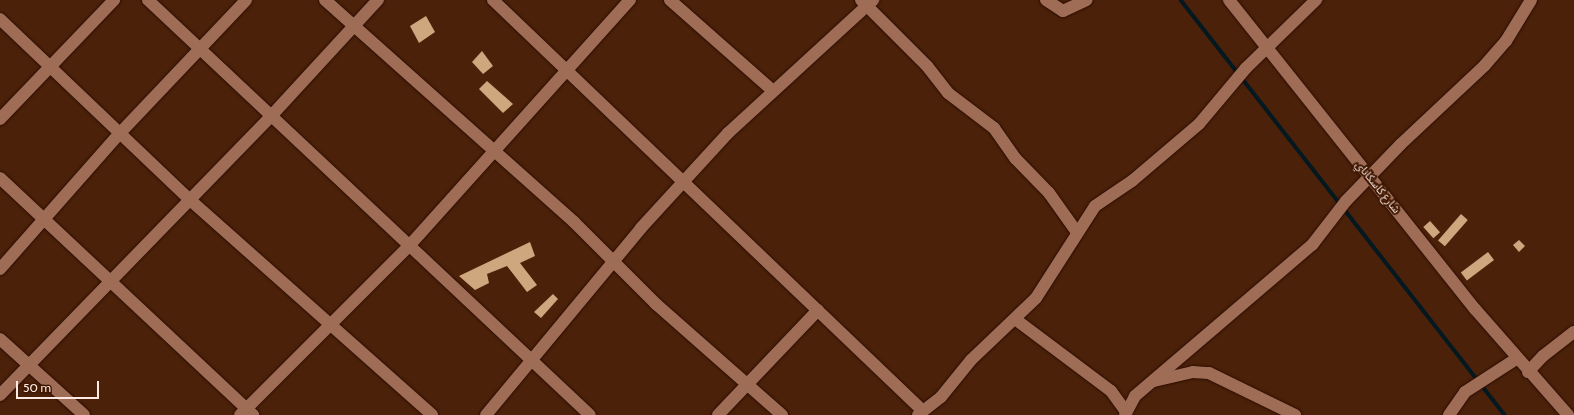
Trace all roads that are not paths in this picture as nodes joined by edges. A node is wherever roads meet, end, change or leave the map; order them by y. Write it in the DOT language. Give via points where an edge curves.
graph roads {
  1 [pos="114,0"];
  2 [pos="148,0"];
  3 [pos="246,0"];
  4 [pos="325,0"];
  5 [pos="378,0"];
  6 [pos="493,0"];
  7 [pos="630,0"];
  8 [pos="670,0"];
  9 [pos="1046,0"];
  10 [pos="1086,0"];
  11 [pos="1229,0"];
  12 [pos="1316,0"];
  13 [pos="1531,0"];
  14 [pos="867,2"];
  15 [pos="0,19"];
  16 [pos="354,27"];
  17 [pos="200,48"];
  18 [pos="1267,48"];
  19 [pos="50,67"];
  20 [pos="567,70"];
  21 [pos="772,90"];
  22 [pos="273,114"];
  23 [pos="0,119"];
  24 [pos="120,133"];
  25 [pos="495,151"];
  26 [pos="0,178"];
  27 [pos="1371,179"];
  28 [pos="685,180"];
  29 [pos="189,199"];
  30 [pos="44,219"];
  31 [pos="1076,231"];
  32 [pos="409,246"];
  33 [pos="613,263"];
  34 [pos="0,269"];
  35 [pos="109,282"];
  36 [pos="818,310"];
  37 [pos="1015,319"];
  38 [pos="328,324"];
  39 [pos="1574,332"];
  40 [pos="0,339"];
  41 [pos="1516,358"];
  42 [pos="532,359"];
  43 [pos="27,364"];
  44 [pos="1528,372"];
  45 [pos="1152,381"];
  46 [pos="746,385"];
  47 [pos="1111,391"];
  48 [pos="0,395"];
  49 [pos="1135,396"];
  50 [pos="1125,412"];
  51 [pos="246,413"];
  52 [pos="920,413"];
  53 [pos="84,415"];
  54 [pos="432,415"];
  55 [pos="486,415"];
  56 [pos="590,415"];
  57 [pos="718,415"];
  58 [pos="782,415"];
  59 [pos="1296,415"];
  60 [pos="1449,415"];
  61 [pos="1568,415"];
  1 -- 19 [label="street"];
  2 -- 17 [label="street"];
  3 -- 17 [label="street"];
  4 -- 16 [label="street"];
  5 -- 16 [label="street"];
  6 -- 20 [label="street"];
  7 -- 20 [label="street"];
  8 -- 21 [label="street"];
  9 -- 10 [label="street" via="1064,12"];
  11 -- 18 [label="street, شارع كاسكاناي"];
  12 -- 18 [label="street"];
  13 -- 27 [label="street" via="1506,41 1490,59 1401,144"];
  14 -- 21 [label="street" via="823,49"];
  14 -- 31 [label="street" via="927,66 948,93 994,128 1015,158 1049,192"];
  15 -- 19 [label="street"];
  16 -- 22 [label="street"];
  16 -- 25 [label="street"];
  17 -- 22 [label="street"];
  17 -- 24 [label="street"];
  18 -- 27 [label="street, شارع كاسكاناي"];
  18 -- 31 [label="street" via="1199,124 1132,181 1095,206"];
  19 -- 23 [label="street"];
  19 -- 24 [label="street"];
  20 -- 25 [label="street"];
  20 -- 28 [label="street"];
  21 -- 28 [label="street"];
  22 -- 29 [label="street"];
  22 -- 32 [label="street"];
  24 -- 29 [label="street"];
  24 -- 30 [label="street"];
  25 -- 32 [label="street"];
  25 -- 33 [label="street"];
  26 -- 30 [label="street"];
  27 -- 41 [label="street, شارع كاسكاناي"];
  27 -- 45 [label="street" via="1346,201 1312,245"];
  28 -- 33 [label="street"];
  28 -- 36 [label="street"];
  29 -- 35 [label="street"];
  29 -- 38 [label="street"];
  30 -- 34 [label="street"];
  30 -- 35 [label="street"];
  31 -- 37 [label="street" via="1036,298"];
  32 -- 38 [label="street"];
  32 -- 42 [label="street"];
  33 -- 42 [label="street"];
  33 -- 46 [label="street"];
  35 -- 43 [label="street"];
  35 -- 51 [label="street"];
  36 -- 46 [label="street"];
  36 -- 52 [label="street"];
  37 -- 47 [label="street"];
  37 -- 52 [label="street" via="971,360 941,397"];
  38 -- 51 [label="street"];
  38 -- 54 [label="street"];
  39 -- 44 [label="street" via="1543,356"];
  40 -- 43 [label="street"];
  41 -- 44 [label="street, شارع كاسكاناي"];
  41 -- 60 [label="street" via="1465,392"];
  42 -- 55 [label="street"];
  42 -- 56 [label="street"];
  43 -- 48 [label="street"];
  43 -- 53 [label="street"];
  44 -- 61 [label="street, شارع كاسكاناي"];
  45 -- 49 [label="street"];
  45 -- 59 [label="street" via="1193,372 1209,373"];
  46 -- 57 [label="street"];
  46 -- 58 [label="street"];
  47 -- 49 [label="street"];
  47 -- 50 [label="street"];
  49 -- 50 [label="street"];
}
